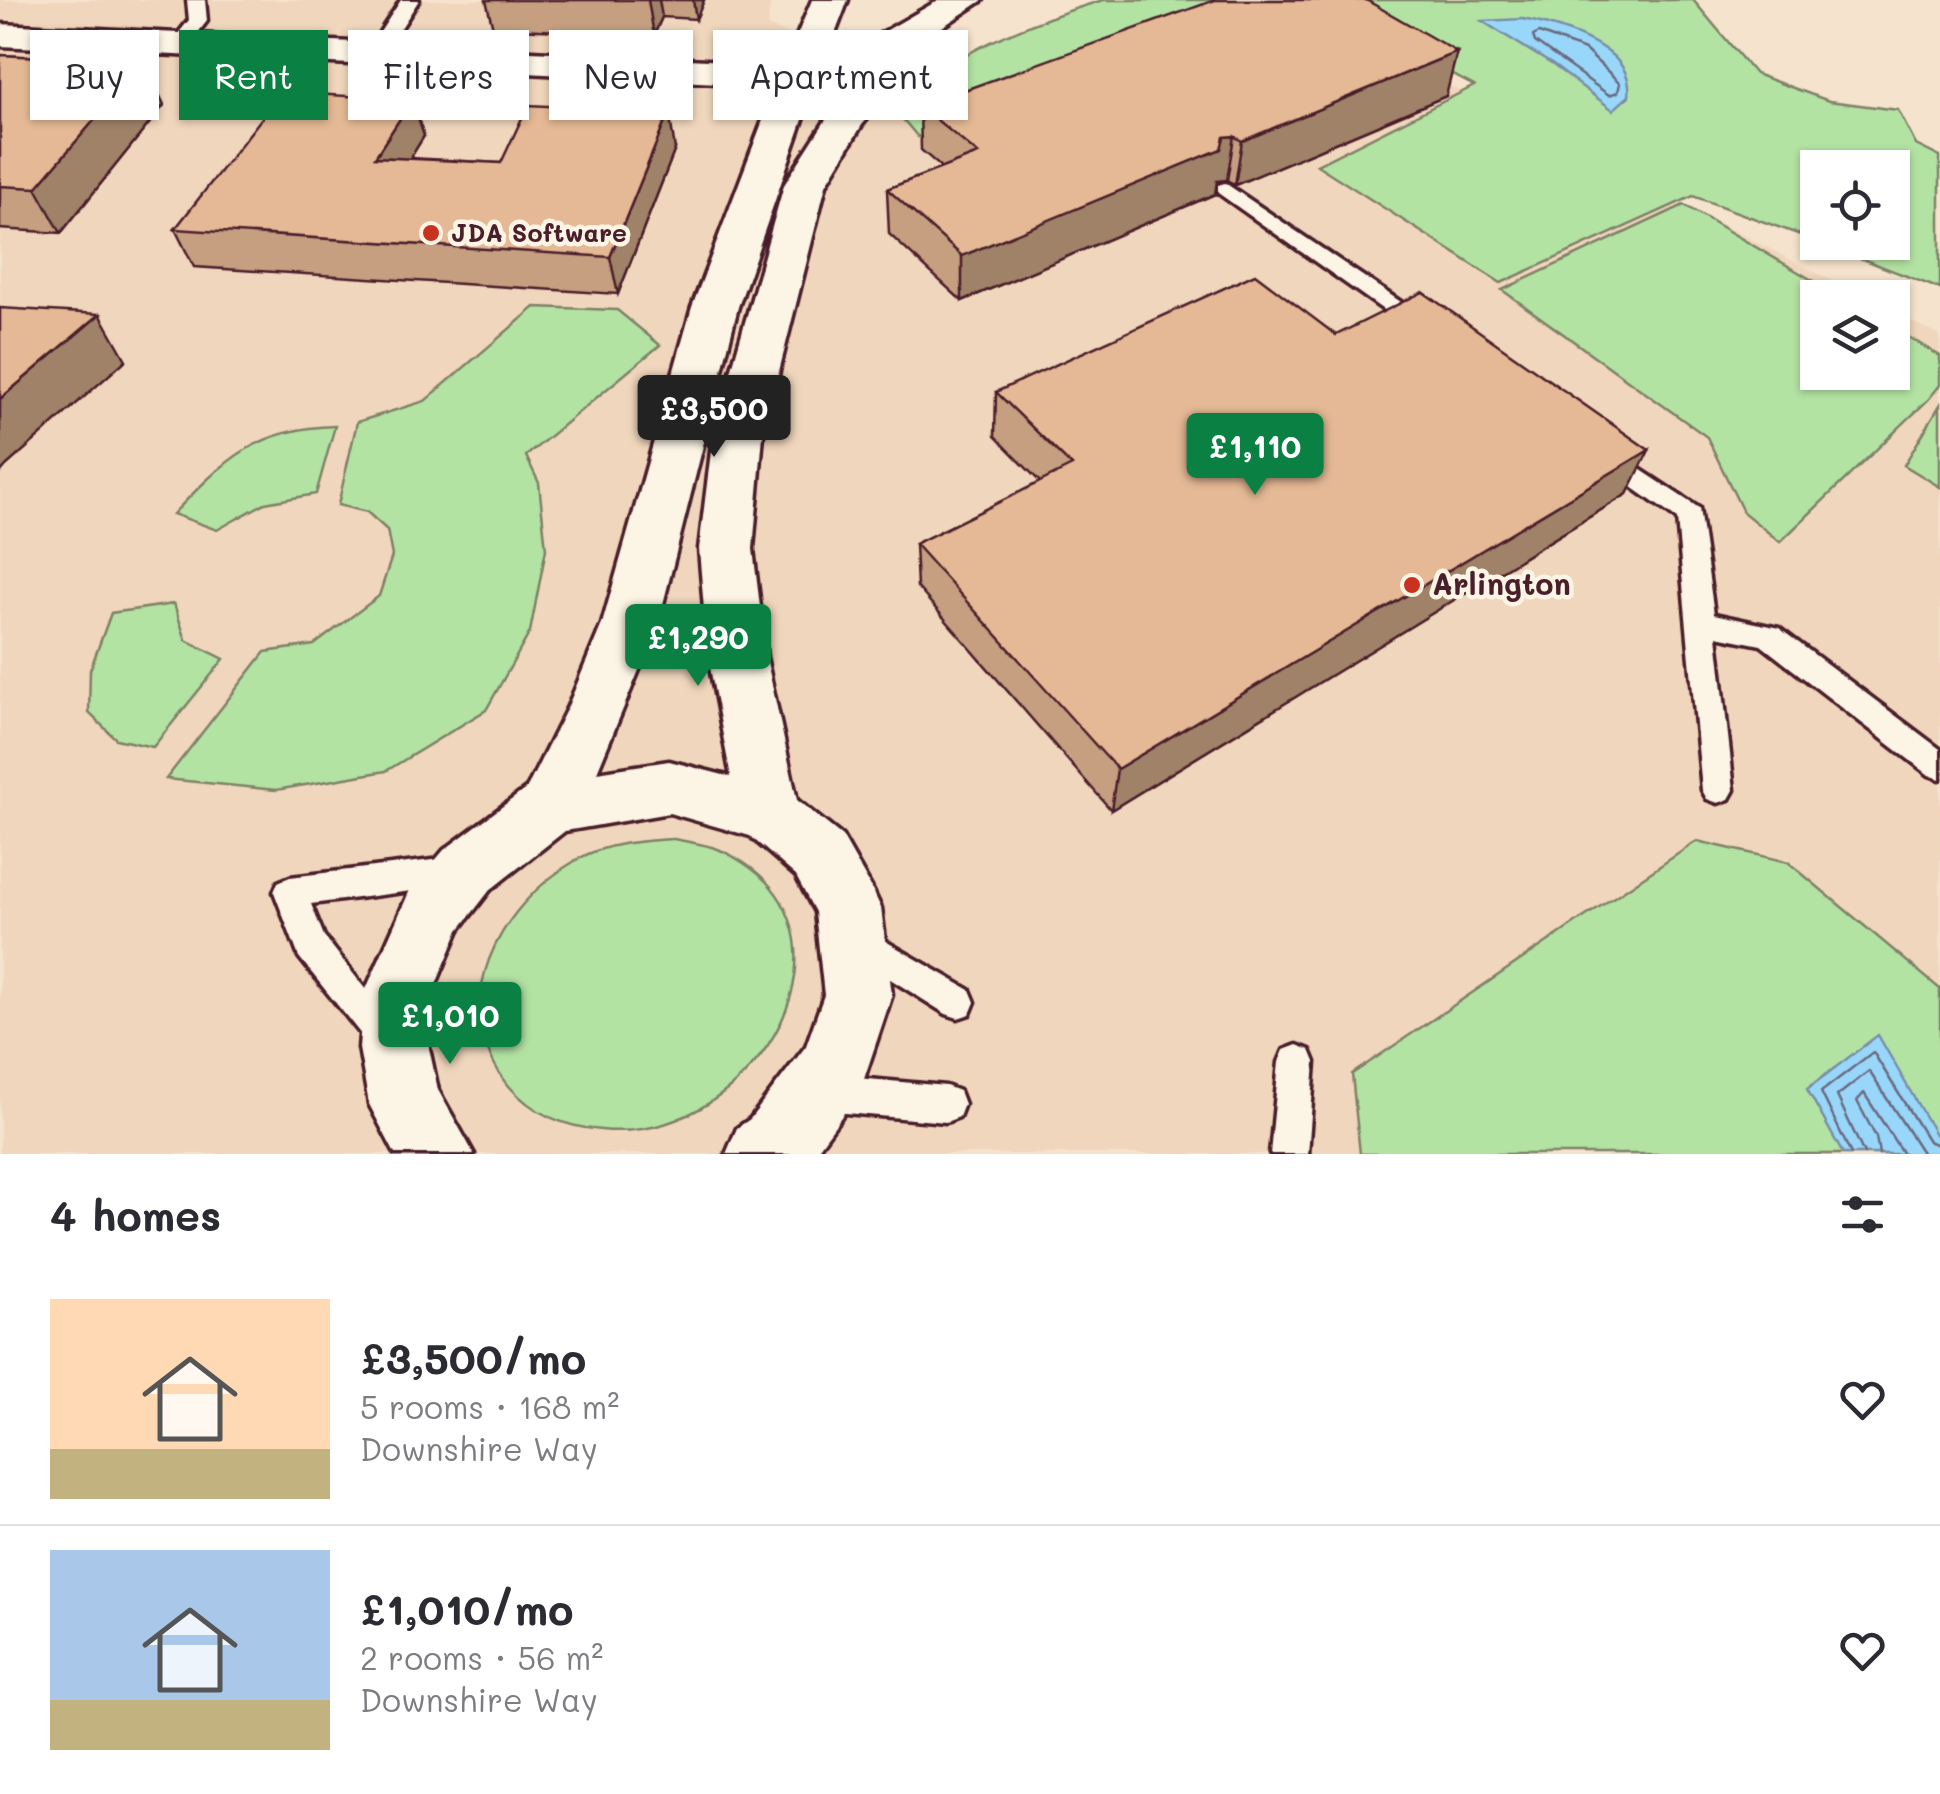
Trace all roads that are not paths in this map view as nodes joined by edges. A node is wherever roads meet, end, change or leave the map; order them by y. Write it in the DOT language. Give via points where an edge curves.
graph roads {
  1 [pos="196,0"];
  2 [pos="410,0"];
  3 [pos="830,0"];
  4 [pos="968,0"];
  5 [pos="390,30"];
  6 [pos="819,30"];
  7 [pos="915,30"];
  8 [pos="0,35"];
  9 [pos="178,44"];
  10 [pos="348,54"];
  11 [pos="529,63"];
  12 [pos="713,72"];
  13 [pos="782,120"];
  14 [pos="1226,189"];
  15 [pos="1447,345"];
  16 [pos="1576,436"];
  17 [pos="1702,622"];
  18 [pos="1940,766"];
  19 [pos="1718,790"];
  20 [pos="550,807"];
  21 [pos="769,814"];
  22 [pos="467,870"];
  23 [pos="851,935"];
  24 [pos="958,1002"];
  25 [pos="394,1048"];
  26 [pos="1297,1062"];
  27 [pos="816,1093"];
  28 [pos="946,1104"];
  29 [pos="438,1154"];
  30 [pos="763,1154"];
  31 [pos="1289,1154"];
  1 -- 9 [label="lane" via="198,21"];
  2 -- 5 [label="lane"];
  3 -- 6 [label="street"];
  4 -- 7 [label="street"];
  4 -- 21 [label="street" via="905,51 820,155 796,212 744,408 726,548 736,658"];
  8 -- 9 [label="street"];
  9 -- 10 [label="street"];
  11 -- 12 [label="street"];
  13 -- 20 [label="street" via="715,307 630,624"];
  14 -- 15 [label="lane"];
  16 -- 17 [label="lane" via="1690,515"];
  17 -- 18 [label="lane" via="1770,636"];
  17 -- 19 [label="lane"];
  20 -- 21 [label="street" via="670,787"];
  20 -- 22 [label="street"];
  21 -- 23 [label="street" via="819,856 848,908"];
  22 -- 25 [label="street" via="433,911 397,996"];
  22 -- 25 [label="lane" via="290,892 310,946"];
  23 -- 24 [label="lane"];
  23 -- 27 [label="street" via="858,995 835,1066"];
  25 -- 29 [label="street" via="405,1104"];
  26 -- 31 [label="lane"];
  27 -- 28 [label="lane"];
  27 -- 30 [label="street"];
}
